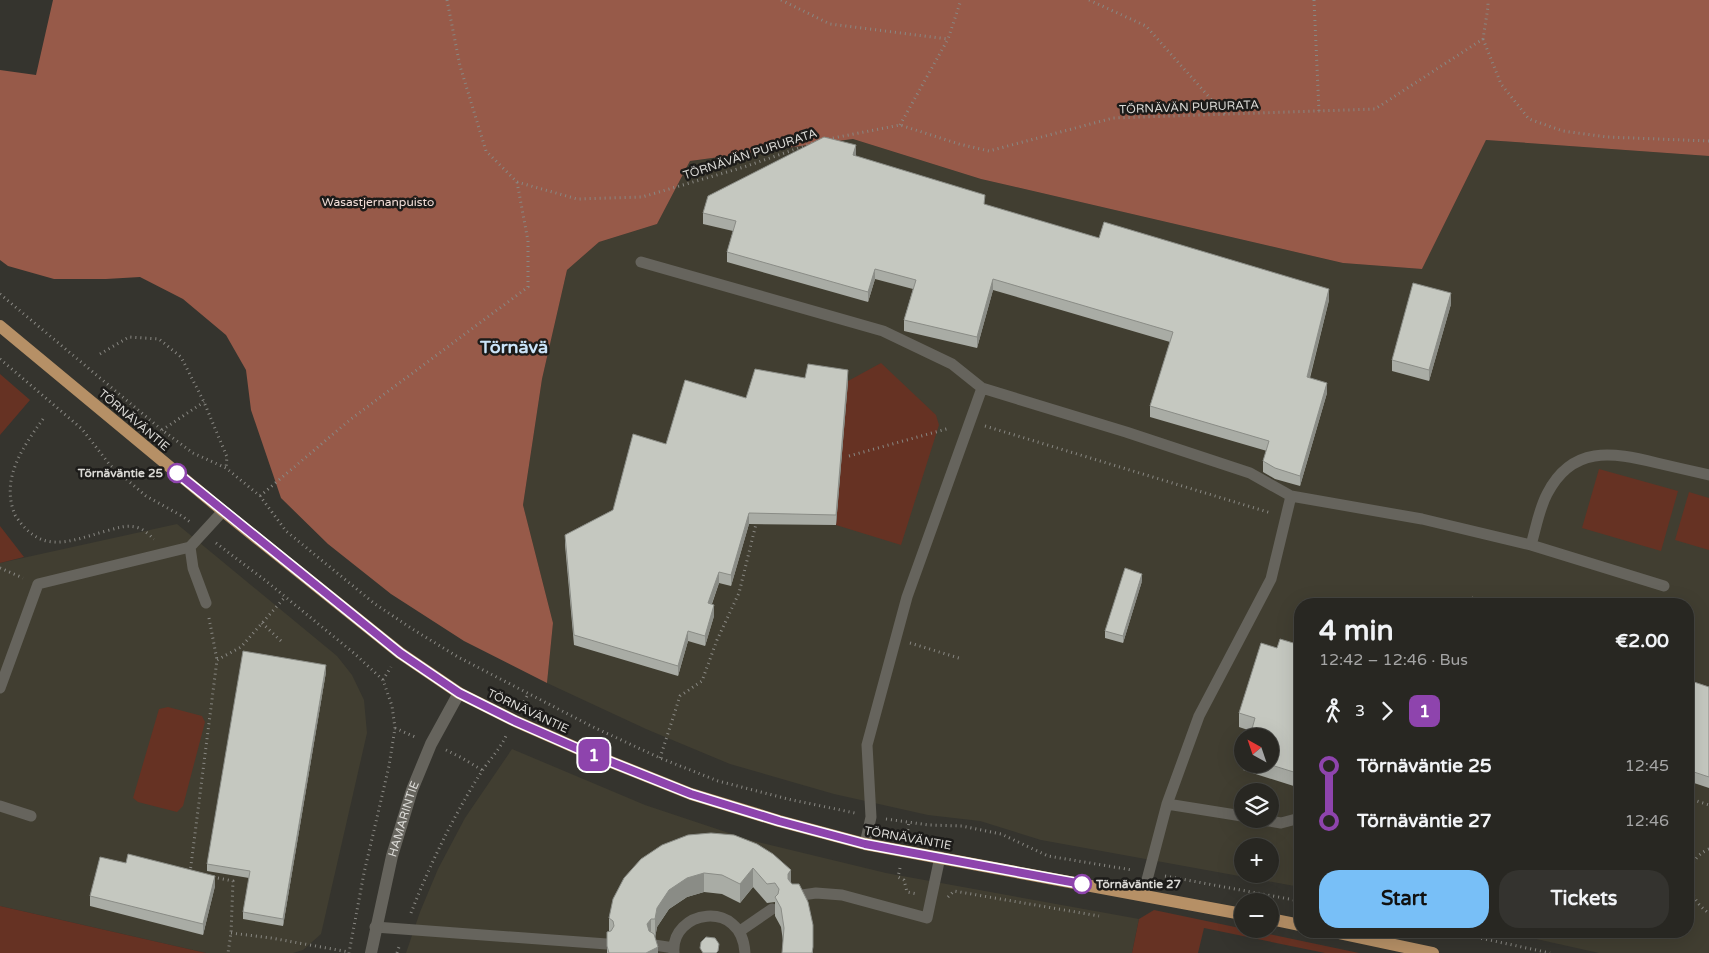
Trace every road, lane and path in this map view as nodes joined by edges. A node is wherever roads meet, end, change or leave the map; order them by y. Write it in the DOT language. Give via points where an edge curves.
graph roads {
  1 [pos="446,0"];
  2 [pos="781,0"];
  3 [pos="961,0"];
  4 [pos="1089,0"];
  5 [pos="1314,0"];
  6 [pos="1488,0"];
  7 [pos="948,39"];
  8 [pos="1482,39"];
  9 [pos="1319,111"];
  10 [pos="1226,115"];
  11 [pos="900,126"];
  12 [pos="1709,141"];
  13 [pos="517,182"];
  14 [pos="641,262"];
  15 [pos="0,294"];
  16 [pos="0,326"];
  17 [pos="100,354"];
  18 [pos="0,359"];
  19 [pos="982,388"];
  20 [pos="204,402"];
  21 [pos="43,419"];
  22 [pos="970,422"];
  23 [pos="162,430"];
  24 [pos="849,456"];
  25 [pos="226,468"];
  26 [pos="1709,475"];
  27 [pos="260,496"];
  28 [pos="1291,496"];
  29 [pos="222,511"];
  30 [pos="1286,517"];
  31 [pos="756,524"];
  32 [pos="203,533"];
  33 [pos="1531,544"];
  34 [pos="190,547"];
  35 [pos="173,551"];
  36 [pos="0,568"];
  37 [pos="38,584"];
  38 [pos="1664,586"];
  39 [pos="286,597"];
  40 [pos="206,603"];
  41 [pos="262,623"];
  42 [pos="895,638"];
  43 [pos="281,641"];
  44 [pos="962,659"];
  45 [pos="217,660"];
  46 [pos="0,688"];
  47 [pos="459,693"];
  48 [pos="528,694"];
  49 [pos="515,721"];
  50 [pos="660,758"];
  51 [pos="1694,800"];
  52 [pos="1167,804"];
  53 [pos="1709,805"];
  54 [pos="0,806"];
  55 [pos="1234,815"];
  56 [pos="31,816"];
  57 [pos="871,817"];
  58 [pos="1294,820"];
  59 [pos="910,822"];
  60 [pos="1279,823"];
  61 [pos="865,844"];
  62 [pos="1709,848"];
  63 [pos="904,851"];
  64 [pos="940,858"];
  65 [pos="1694,863"];
  66 [pos="1148,873"];
  67 [pos="198,875"];
  68 [pos="207,876"];
  69 [pos="1143,895"];
  70 [pos="795,896"];
  71 [pos="931,896"];
  72 [pos="1694,898"];
  73 [pos="1294,900"];
  74 [pos="772,910"];
  75 [pos="1234,912"];
  76 [pos="1709,913"];
  77 [pos="1099,916"];
  78 [pos="1279,921"];
  79 [pos="1294,924"];
  80 [pos="375,927"];
  81 [pos="404,929"];
  82 [pos="740,931"];
  83 [pos="231,933"];
  84 [pos="1362,938"];
  85 [pos="1480,938"];
  86 [pos="607,944"];
  87 [pos="654,945"];
  88 [pos="674,951"];
  89 [pos="228,953"];
  90 [pos="349,953"];
  91 [pos="371,953"];
  92 [pos="397,953"];
  93 [pos="745,953"];
  94 [pos="1433,953"];
  95 [pos="1550,953"];
  1 -- 13 [label="path, TÖRNÄVÄN PURURATA" via="460,66 486,151"];
  2 -- 7 [label="path" via="830,24"];
  3 -- 7 [label="path"];
  4 -- 10 [label="path" via="1146,26"];
  5 -- 9 [label="path"];
  6 -- 8 [label="path"];
  7 -- 11 [label="path"];
  8 -- 9 [label="path, TÖRNÄVÄN PURURATA" via="1375,109"];
  8 -- 12 [label="path" via="1501,84 1529,119 1563,131 1607,137"];
  9 -- 10 [label="path, TÖRNÄVÄN PURURATA"];
  10 -- 11 [label="path, TÖRNÄVÄN PURURATA" via="1113,118 989,151"];
  11 -- 13 [label="path, TÖRNÄVÄN PURURATA" via="815,142 642,197 577,199"];
  13 -- 27 [label="path" via="528,241 528,287 352,419"];
  14 -- 19 [label="lane" via="883,331 952,364"];
  15 -- 23 [label="path"];
  16 -- 29 [label="main road, TÖRNÄVÄNTIE"];
  17 -- 20 [label="path" via="129,337 158,339 181,357"];
  18 -- 32 [label="path" via="82,429 110,465 146,496 182,516"];
  19 -- 22 [label="lane"];
  19 -- 28 [label="lane" via="1250,473"];
  20 -- 23 [label="path"];
  20 -- 25 [label="path" via="227,457"];
  21 -- 35 [label="path" via="16,458 7,482 10,506 23,526 42,541 64,543 124,526 141,528"];
  22 -- 24 [label="path"];
  22 -- 30 [label="path"];
  22 -- 42 [label="lane"];
  23 -- 25 [label="path" via="193,453"];
  25 -- 27 [label="path"];
  26 -- 33 [label="lane" via="1627,456 1599,454 1577,461 1561,473 1547,494"];
  27 -- 48 [label="path" via="286,531 375,604 451,652"];
  28 -- 30 [label="lane"];
  28 -- 33 [label="lane" via="1422,519"];
  29 -- 32 [label="lane"];
  29 -- 47 [label="main road, TÖRNÄVÄNTIE" via="378,636"];
  30 -- 52 [label="lane" via="1271,579 1199,716"];
  31 -- 50 [label="path" via="739,593 702,681 680,696"];
  32 -- 34 [label="lane"];
  32 -- 39 [label="path"];
  33 -- 38 [label="lane"];
  34 -- 35 [label="lane"];
  34 -- 40 [label="lane" via="193,568"];
  35 -- 37 [label="lane"];
  36 -- 37 [label="path"];
  37 -- 46 [label="lane"];
  39 -- 41 [label="path"];
  39 -- 90 [label="path" via="382,680 392,706 395,728 389,766"];
  40 -- 45 [label="path"];
  41 -- 43 [label="path"];
  41 -- 45 [label="path" via="241,647"];
  42 -- 44 [label="path"];
  42 -- 57 [label="lane" via="867,745"];
  45 -- 67 [label="path" via="190,873"];
  47 -- 49 [label="main road, TÖRNÄVÄNTIE"];
  47 -- 80 [label="main road, HAMARINTIE" via="431,744 412,790"];
  48 -- 49 [label="path"];
  48 -- 50 [label="path"];
  49 -- 61 [label="main road, TÖRNÄVÄNTIE" via="691,794"];
  49 -- 81 [label="path" via="451,825"];
  50 -- 57 [label="path" via="718,781"];
  51 -- 53 [label="path"];
  52 -- 55 [label="lane"];
  52 -- 66 [label="lane"];
  54 -- 56 [label="lane"];
  57 -- 59 [label="path"];
  57 -- 61 [label="lane"];
  58 -- 60 [label="lane"];
  59 -- 63 [label="path"];
  59 -- 66 [label="path" via="962,826 1001,834 1048,856"];
  61 -- 63 [label="main road, TÖRNÄVÄNTIE"];
  62 -- 65 [label="path"];
  63 -- 64 [label="main road, TÖRNÄVÄNTIE"];
  63 -- 71 [label="path" via="898,877 904,880 906,892"];
  64 -- 69 [label="main road, TÖRNÄVÄNTIE"];
  64 -- 71 [label="lane"];
  66 -- 69 [label="lane"];
  66 -- 73 [label="path"];
  68 -- 83 [label="path" via="233,881"];
  69 -- 75 [label="main road, TÖRNÄVÄNTIE"];
  70 -- 71 [label="lane" via="816,893 842,895 927,918"];
  71 -- 77 [label="path" via="948,898 954,891"];
  72 -- 76 [label="path"];
  74 -- 82 [label="lane"];
  78 -- 79 [label="main road"];
  80 -- 81 [label="lane"];
  80 -- 91 [label="main road, HAMARINTIE"];
  81 -- 86 [label="lane"];
  81 -- 92 [label="path"];
  82 -- 88 [label="lane" via="730,921 718,916 703,916 684,926"];
  82 -- 93 [label="lane"];
  83 -- 89 [label="path"];
  83 -- 90 [label="path"];
  84 -- 94 [label="main road"];
  85 -- 95 [label="path"];
  87 -- 88 [label="lane"];
}
